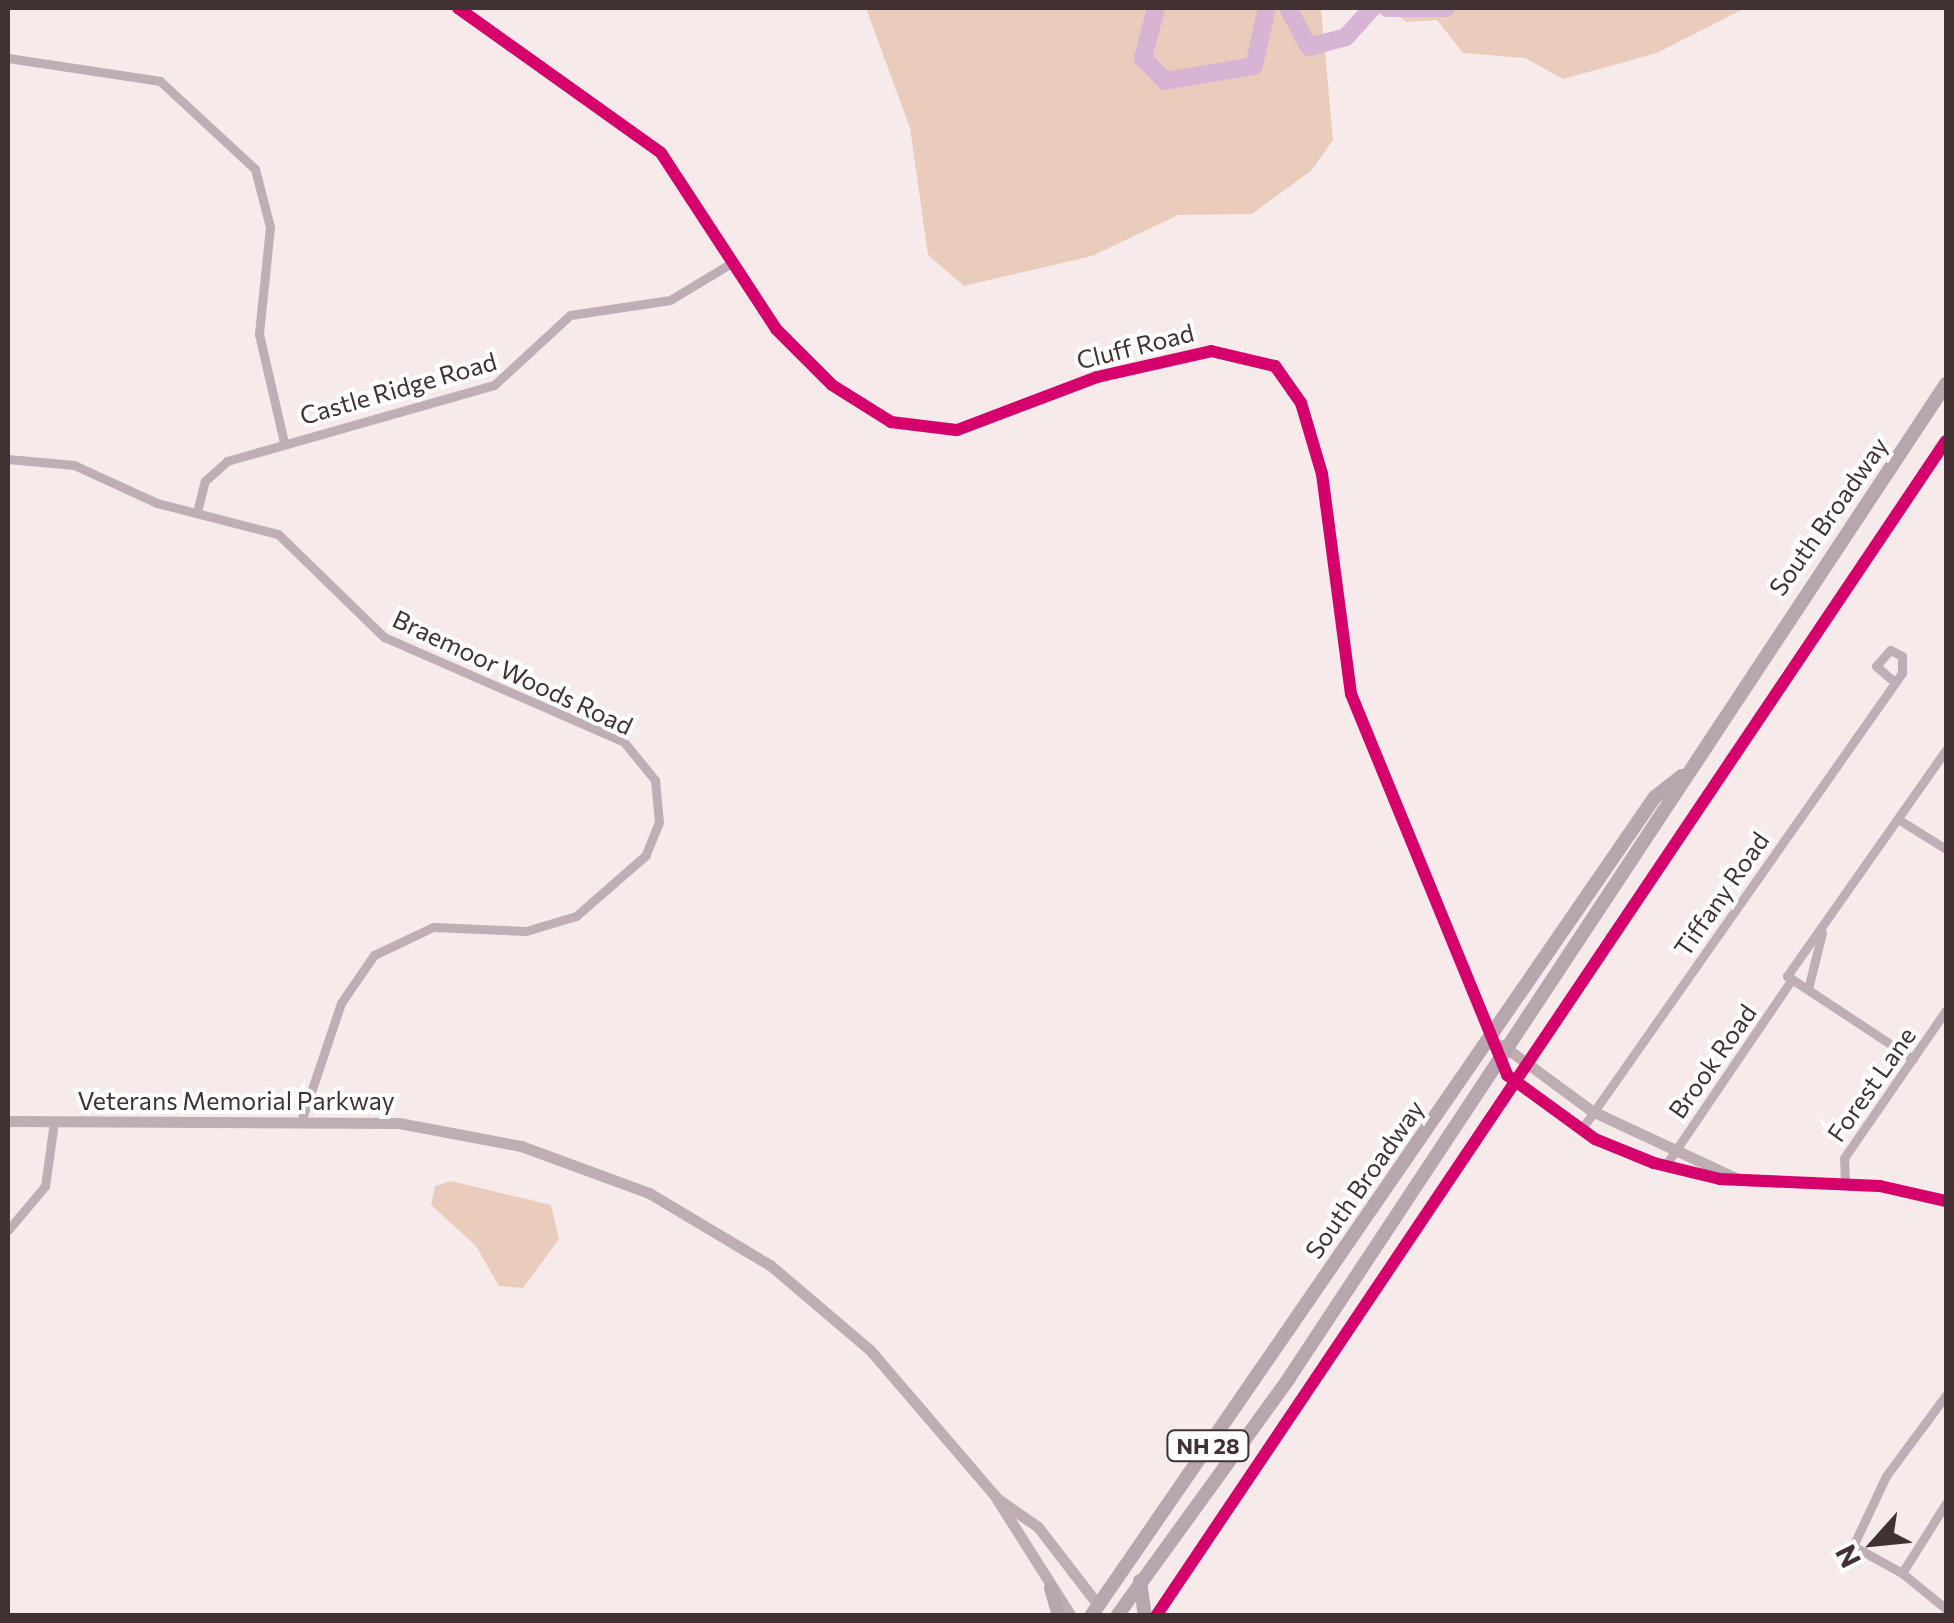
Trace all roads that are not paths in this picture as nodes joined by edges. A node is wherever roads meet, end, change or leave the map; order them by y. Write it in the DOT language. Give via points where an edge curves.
graph roads {
  1 [pos="458,8"];
  2 [pos="8,58"];
  3 [pos="728,265"];
  4 [pos="1946,384"];
  5 [pos="284,442"];
  6 [pos="8,458"];
  7 [pos="197,512"];
  8 [pos="1891,680"];
  9 [pos="1946,750"];
  10 [pos="1682,776"];
  11 [pos="1901,821"];
  12 [pos="1946,849"];
  13 [pos="1822,933"];
  14 [pos="1790,978"];
  15 [pos="1808,989"];
  16 [pos="1946,1010"];
  17 [pos="1491,1037"];
  18 [pos="1502,1054"];
  19 [pos="1913,1059"];
  20 [pos="1592,1111"];
  21 [pos="302,1119"];
  22 [pos="8,1121"];
  23 [pos="54,1122"];
  24 [pos="1581,1130"];
  25 [pos="1674,1150"];
  26 [pos="1665,1166"];
  27 [pos="1736,1178"];
  28 [pos="1845,1184"];
  29 [pos="1946,1201"];
  30 [pos="8,1230"];
  31 [pos="1946,1394"];
  32 [pos="995,1496"];
  33 [pos="1946,1503"];
  34 [pos="1902,1574"];
  35 [pos="1140,1581"];
  36 [pos="1051,1588"];
  37 [pos="1946,1609"];
  38 [pos="1098,1612"];
  39 [pos="1059,1616"];
  40 [pos="1071,1616"];
  41 [pos="1117,1616"];
  42 [pos="1145,1616"];
  1 -- 3 [label="street, Cluff Road" via="661,153"];
  2 -- 5 [label="street" via="160,80 254,169 270,227 259,334"];
  3 -- 5 [label="street, Castle Ridge Road" via="670,300 570,315 503,382"];
  3 -- 17 [label="street, Cluff Road" via="810,366 861,407 910,428 968,427 1096,376 1210,351 1249,354 1285,376 1325,485 1351,694"];
  4 -- 10 [label="main road, South Broadway / NH 28"];
  5 -- 7 [label="street, Castle Ridge Road" via="214,469"];
  6 -- 7 [label="street, Braemoor Woods Road" via="74,466"];
  7 -- 21 [label="street, Braemoor Woods Road" via="291,542 394,643 624,742 659,794 646,854 576,916 526,931 433,927 374,955 341,1003"];
  8 -- 20 [label="street, Tiffany Road"];
  9 -- 11 [label="street, Brook Road"];
  10 -- 17 [label="main road, South Broadway / NH 28" via="1655,796"];
  10 -- 18 [label="main road, South Broadway / NH 28" via="1673,805"];
  11 -- 12 [label="street"];
  11 -- 13 [label="street, Brook Road"];
  13 -- 14 [label="street, Brook Road"];
  13 -- 15 [label="street"];
  14 -- 15 [label="street"];
  14 -- 25 [label="street, Brook Road"];
  15 -- 19 [label="street"];
  16 -- 19 [label="street, Forest Lane"];
  17 -- 18 [label="street, Cluff Road"];
  17 -- 38 [label="main road, South Broadway / NH 28"];
  18 -- 20 [label="street"];
  18 -- 24 [label="street"];
  18 -- 35 [label="main road, South Broadway / NH 28" via="1288,1378"];
  19 -- 28 [label="street, Forest Lane" via="1844,1158"];
  20 -- 24 [label="street, Tiffany Road"];
  20 -- 25 [label="street"];
  21 -- 23 [label="street, Veterans Memorial Parkway"];
  21 -- 32 [label="street, Veterans Memorial Parkway" via="486,1137 669,1203 827,1311"];
  22 -- 23 [label="street, Veterans Memorial Parkway"];
  23 -- 30 [label="street" via="45,1186"];
  24 -- 26 [label="street"];
  25 -- 26 [label="street, Brook Road"];
  25 -- 27 [label="street"];
  26 -- 27 [label="street"];
  27 -- 28 [label="street"];
  28 -- 29 [label="street"];
  31 -- 34 [label="street" via="1852,1534 1853,1546"];
  32 -- 36 [label="street, Veterans Memorial Parkway"];
  32 -- 38 [label="street, Veterans Memorial Parkway" via="1038,1527"];
  33 -- 34 [label="street"];
  34 -- 37 [label="street"];
  35 -- 41 [label="main road, South Broadway / NH 28"];
  35 -- 42 [label="main road"];
  36 -- 39 [label="main road"];
  36 -- 40 [label="street, Veterans Memorial Parkway"];
}
